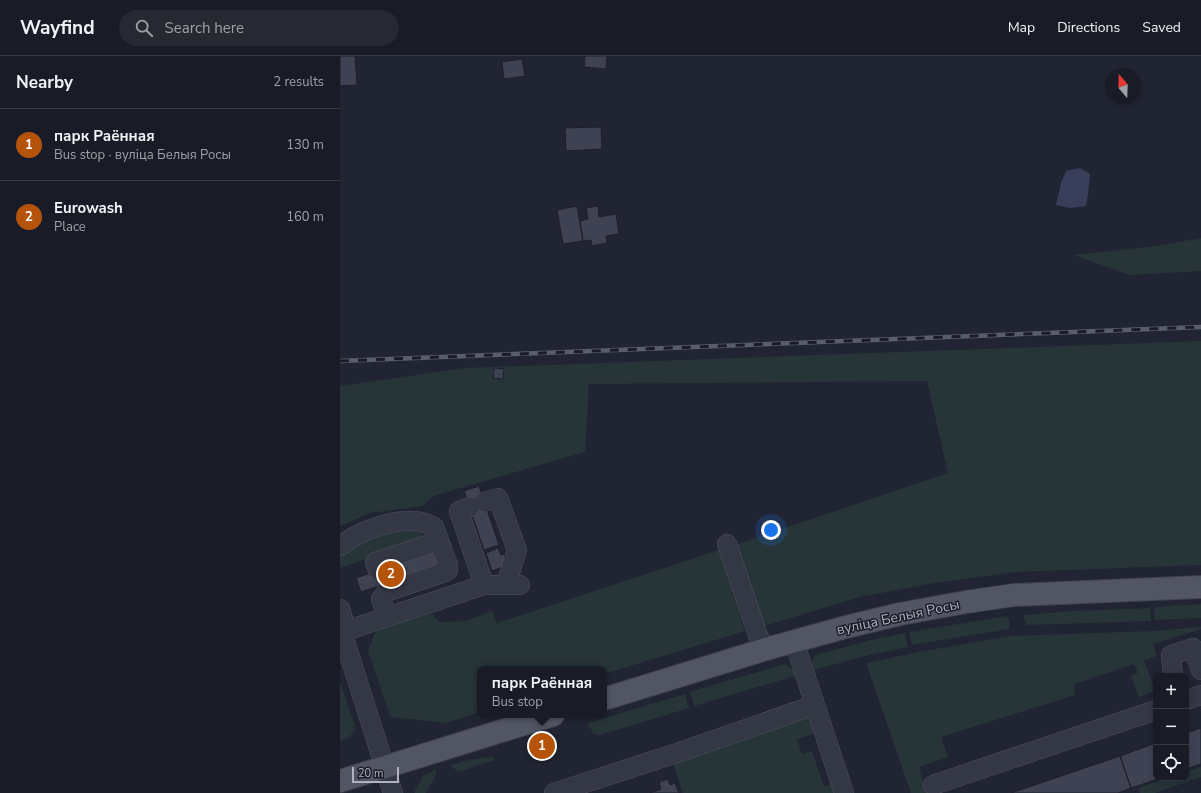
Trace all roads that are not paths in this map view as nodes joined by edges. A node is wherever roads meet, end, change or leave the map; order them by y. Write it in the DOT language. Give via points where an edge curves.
graph roads {
  1 [pos="439,540"];
  2 [pos="727,544"];
  3 [pos="340,546"];
  4 [pos="382,582"];
  5 [pos="484,585"];
  6 [pos="1201,587"];
  7 [pos="340,609"];
  8 [pos="387,616"];
  9 [pos="341,632"];
  10 [pos="794,641"];
  11 [pos="1197,648"];
  12 [pos="763,650"];
  13 [pos="1201,670"];
  14 [pos="1172,673"];
  15 [pos="1189,674"];
  16 [pos="1201,695"];
  17 [pos="607,698"];
  18 [pos="1189,699"];
  19 [pos="815,705"];
  20 [pos="1153,711"];
  21 [pos="543,718"];
  22 [pos="385,767"];
  23 [pos="340,781"];
  24 [pos="933,785"];
  25 [pos="393,793"];
  26 [pos="554,793"];
  27 [pos="844,793"];
  1 -- 3 [label="street" via="434,528 425,522 407,521 358,534"];
  1 -- 4 [label="street" via="376,562"];
  1 -- 4 [label="street" via="448,570"];
  2 -- 12 [label="street"];
  4 -- 8 [label="street" via="381,599"];
  5 -- 5 [label="street" via="513,585 517,550 498,498 458,511"];
  5 -- 8 [label="street"];
  6 -- 10 [label="main road, вуліца Белыя Росы" via="1014,595 900,614"];
  7 -- 9 [label="street" via="344,622"];
  8 -- 9 [label="street"];
  9 -- 22 [label="street"];
  10 -- 12 [label="main road, вуліца Белыя Росы"];
  10 -- 19 [label="street"];
  11 -- 13 [label="street"];
  11 -- 14 [label="street" via="1171,655"];
  12 -- 17 [label="main road, вуліца Белыя Росы"];
  13 -- 15 [label="street"];
  16 -- 18 [label="street"];
  19 -- 26 [label="street"];
  19 -- 27 [label="street"];
  20 -- 24 [label="street"];
  21 -- 22 [label="main road"];
  22 -- 23 [label="main road"];
  22 -- 25 [label="street"];
}
